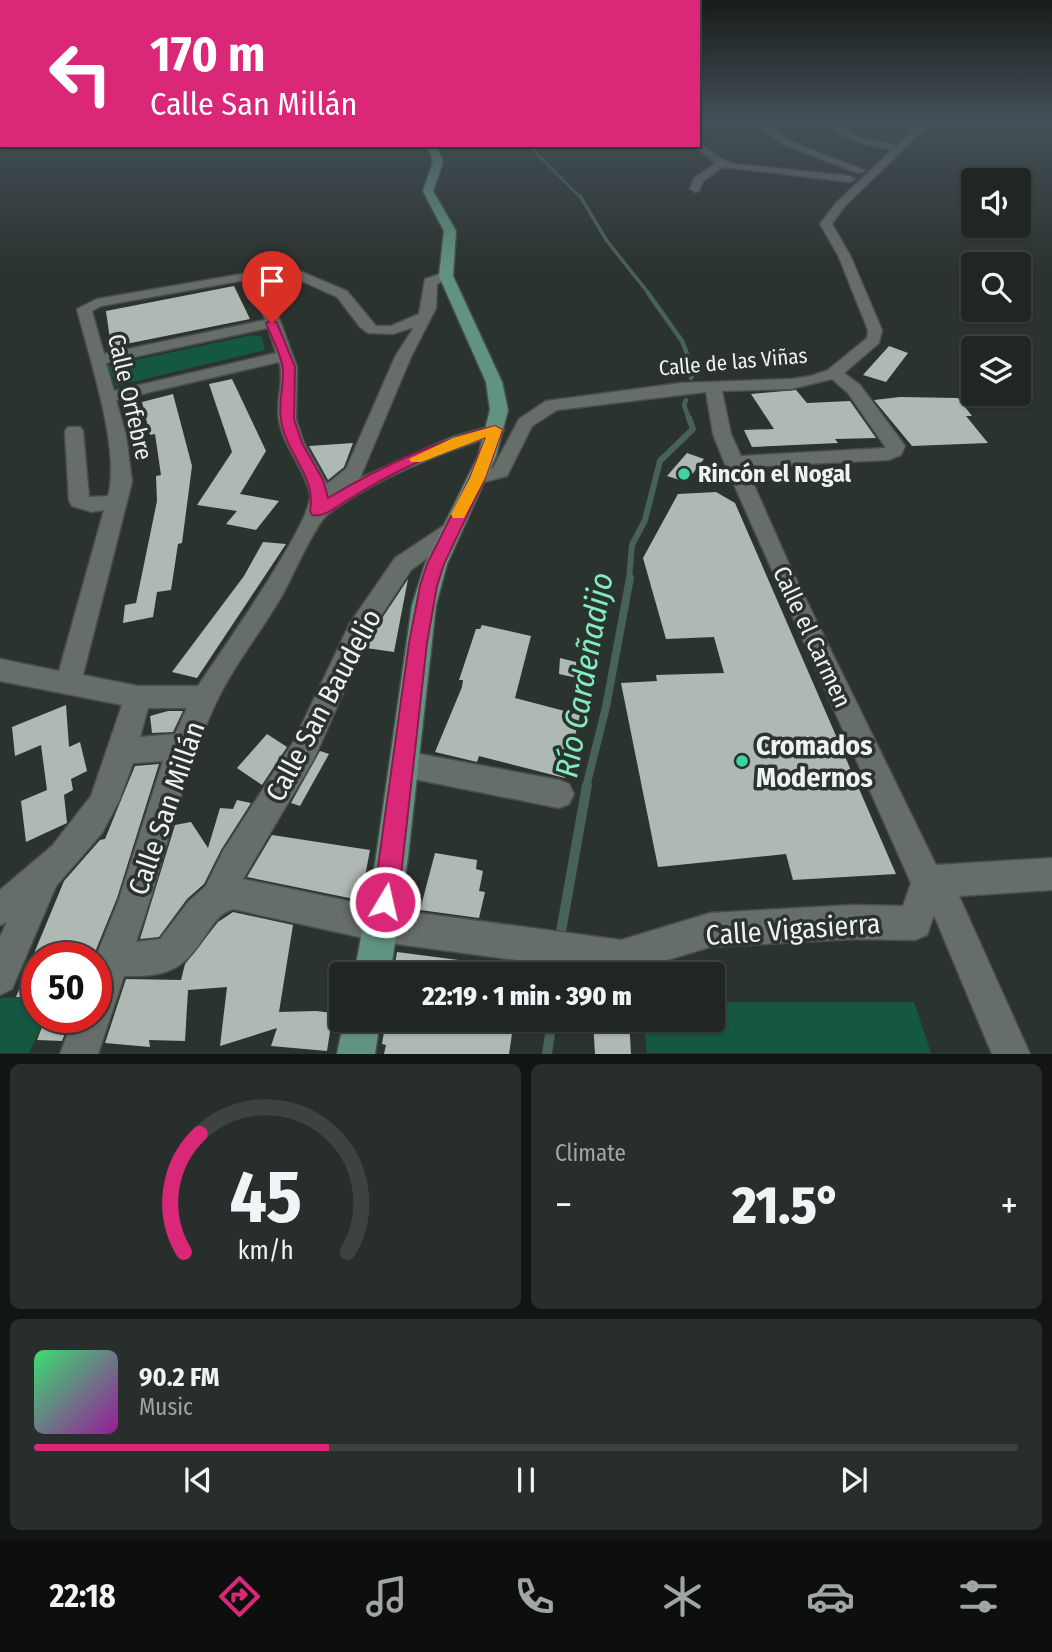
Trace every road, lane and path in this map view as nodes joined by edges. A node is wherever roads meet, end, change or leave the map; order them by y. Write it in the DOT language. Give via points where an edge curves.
graph roads {
  1 [pos="435,171"];
  2 [pos="710,171"];
  3 [pos="765,171"];
  4 [pos="876,171"];
  5 [pos="850,180"];
  6 [pos="695,189"];
  7 [pos="446,273"];
  8 [pos="256,274"];
  9 [pos="424,317"];
  10 [pos="272,323"];
  11 [pos="285,356"];
  12 [pos="98,360"];
  13 [pos="834,373"];
  14 [pos="713,387"];
  15 [pos="108,397"];
  16 [pos="495,430"];
  17 [pos="75,431"];
  18 [pos="733,462"];
  19 [pos="477,478"];
  20 [pos="117,502"];
  21 [pos="319,504"];
  22 [pos="450,531"];
  23 [pos="0,670"];
  24 [pos="68,685"];
  25 [pos="138,697"];
  26 [pos="205,697"];
  27 [pos="184,746"];
  28 [pos="122,750"];
  29 [pos="404,764"];
  30 [pos="559,794"];
  31 [pos="1052,874"];
  32 [pos="44,876"];
  33 [pos="932,881"];
  34 [pos="218,897"];
  35 [pos="0,908"];
  36 [pos="382,925"];
  37 [pos="113,959"];
  38 [pos="375,962"];
  39 [pos="0,977"];
  40 [pos="360,1032"];
  41 [pos="86,1033"];
  42 [pos="79,1054"];
  43 [pos="356,1054"];
  44 [pos="1011,1054"];
  1 -- 7 [label="main road" via="428,191 451,235"];
  2 -- 6 [label="street" via="698,180"];
  3 -- 5 [label="street"];
  4 -- 13 [label="street, Calle de las Viñas" via="826,224 844,255 874,330 874,340"];
  7 -- 9 [label="street, Calle San Millán" via="430,282"];
  7 -- 16 [label="main road" via="499,398"];
  8 -- 9 [label="street" via="288,270 342,294 373,330 393,330"];
  8 -- 10 [label="street"];
  8 -- 12 [label="street, Calle Orfebre" via="88,305 84,314"];
  9 -- 21 [label="street, Calle San Millán" via="351,477"];
  10 -- 11 [label="street"];
  10 -- 12 [label="street"];
  11 -- 15 [label="street"];
  11 -- 21 [label="street" via="289,367 287,419 315,480"];
  12 -- 15 [label="street, Calle Orfebre"];
  13 -- 14 [label="street, Calle de las Viñas" via="791,384"];
  13 -- 18 [label="street" via="854,389 896,446 894,451"];
  14 -- 18 [label="street, Calle el Carmen"];
  14 -- 19 [label="street, Calle de las Viñas" via="552,405 525,423 500,472"];
  15 -- 20 [label="street, Calle Orfebre" via="122,463"];
  16 -- 19 [label="main road"];
  16 -- 21 [label="street, Calle San Millán" via="458,441"];
  17 -- 20 [label="street" via="79,501 92,505"];
  18 -- 33 [label="street, Calle el Carmen"];
  19 -- 22 [label="main road"];
  20 -- 24 [label="street, Calle Orfebre"];
  21 -- 26 [label="street, Calle San Millán" via="272,592"];
  22 -- 29 [label="main road" via="425,605"];
  22 -- 34 [label="street, Calle San Baudelio" via="403,564 359,630 304,750 234,862"];
  23 -- 24 [label="street"];
  24 -- 25 [label="street"];
  25 -- 26 [label="street"];
  25 -- 28 [label="street"];
  26 -- 27 [label="street, Calle San Millán"];
  27 -- 28 [label="street"];
  27 -- 37 [label="street, Calle San Millán"];
  28 -- 32 [label="street" via="93,821"];
  29 -- 30 [label="street"];
  29 -- 36 [label="main road"];
  31 -- 33 [label="street"];
  32 -- 35 [label="street"];
  32 -- 39 [label="street"];
  33 -- 36 [label="street, Calle Vigasierra" via="915,923 710,930 621,957"];
  33 -- 44 [label="street, Calle el Carmen"];
  34 -- 36 [label="street" via="247,895"];
  34 -- 37 [label="street, Calle San Baudelio" via="163,957"];
  36 -- 38 [label="main road"];
  40 -- 43 [label="main road"];
  41 -- 42 [label="street"];
}
